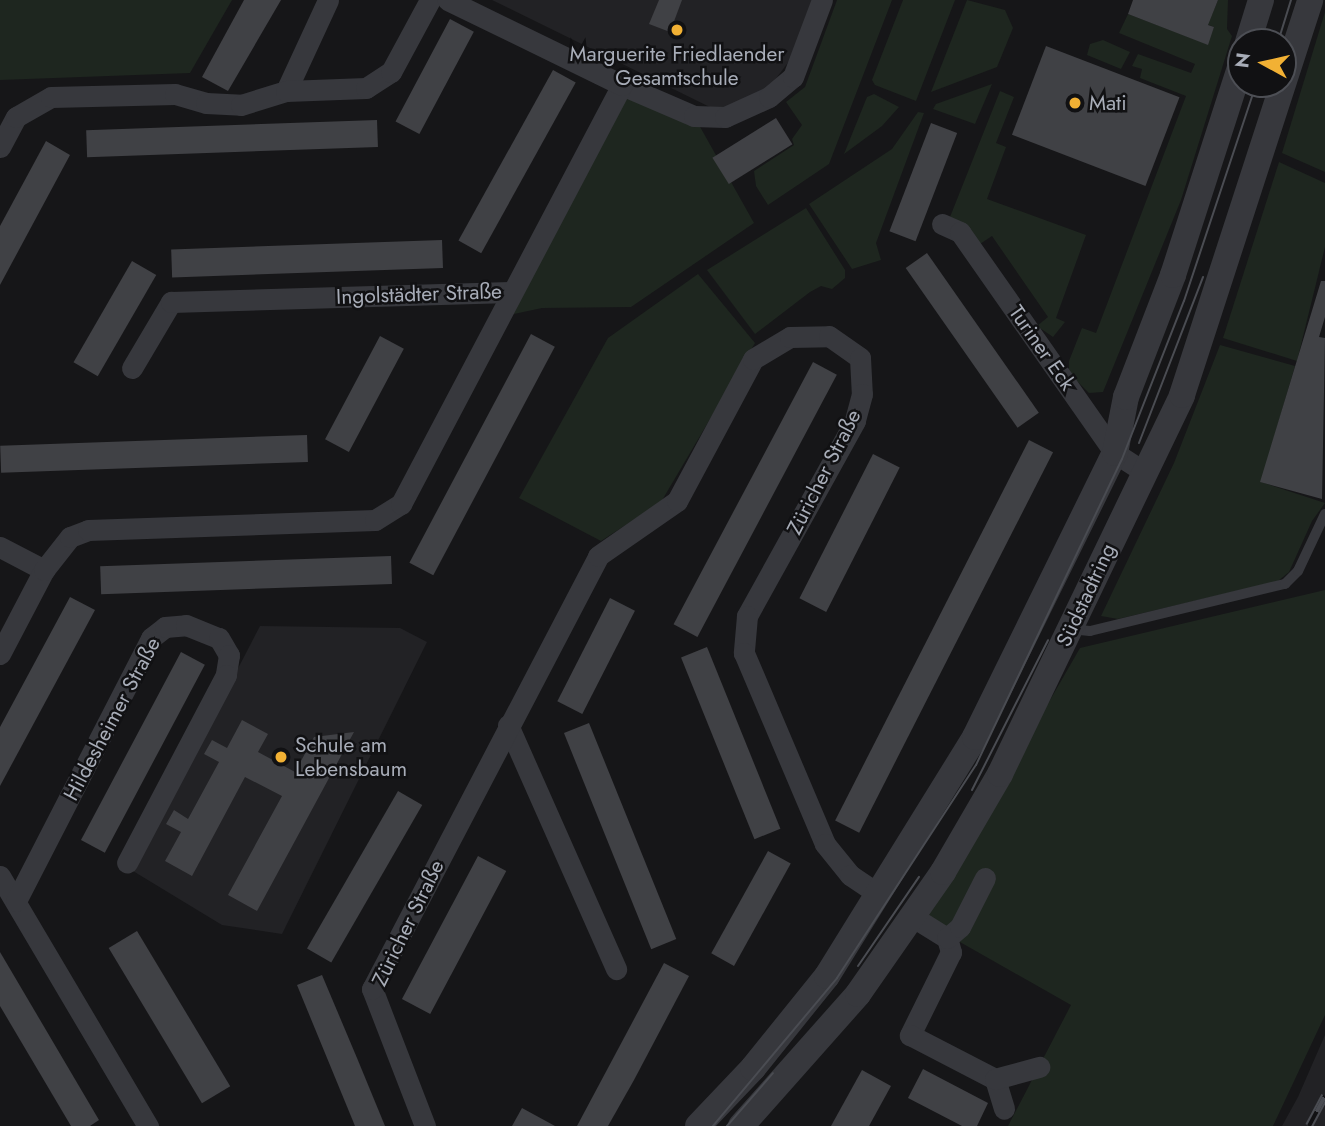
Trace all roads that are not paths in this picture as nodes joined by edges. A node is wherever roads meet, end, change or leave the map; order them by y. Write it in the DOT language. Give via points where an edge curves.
graph roads {
  1 [pos="328,0"];
  2 [pos="430,0"];
  3 [pos="449,0"];
  4 [pos="822,0"];
  5 [pos="1261,0"];
  6 [pos="1310,0"];
  7 [pos="1252,28"];
  8 [pos="622,85"];
  9 [pos="286,91"];
  10 [pos="1230,98"];
  11 [pos="0,147"];
  12 [pos="942,224"];
  13 [pos="511,292"];
  14 [pos="132,368"];
  15 [pos="1115,453"];
  16 [pos="1144,472"];
  17 [pos="1325,514"];
  18 [pos="0,547"];
  19 [pos="44,570"];
  20 [pos="9,613"];
  21 [pos="1070,629"];
  22 [pos="0,654"];
  23 [pos="509,725"];
  24 [pos="127,863"];
  25 [pos="0,876"];
  26 [pos="985,877"];
  27 [pos="878,894"];
  28 [pos="16,901"];
  29 [pos="914,917"];
  30 [pos="947,938"];
  31 [pos="616,969"];
  32 [pos="1038,1067"];
  33 [pos="995,1079"];
  34 [pos="1003,1109"];
  35 [pos="148,1126"];
  36 [pos="425,1126"];
  37 [pos="698,1126"];
  38 [pos="741,1126"];
  1 -- 9 [label="street"];
  2 -- 9 [label="street" via="391,72 366,88"];
  3 -- 8 [label="street"];
  4 -- 8 [label="street" via="793,77 769,97 725,117 694,116"];
  5 -- 7 [label="street"];
  6 -- 16 [label="street, Südstadtring" via="1204,334 1182,395"];
  8 -- 13 [label="street, Ingolstädter Straße"];
  9 -- 11 [label="street" via="241,105 206,103 175,94 51,97 16,117"];
  10 -- 15 [label="street, Südstadtring" via="1173,275 1126,397"];
  12 -- 15 [label="street, Turiner Eck" via="960,232"];
  13 -- 14 [label="street, Ingolstädter Straße" via="171,302"];
  13 -- 19 [label="street" via="401,504 375,520 88,530 70,537"];
  15 -- 16 [label="street, Turiner Eck"];
  15 -- 27 [label="street, Südstadtring" via="975,737"];
  16 -- 21 [label="street, Südstadtring"];
  17 -- 21 [label="lane" via="1298,571 1285,584 1090,631"];
  18 -- 19 [label="street"];
  19 -- 20 [label="street"];
  20 -- 22 [label="street"];
  21 -- 29 [label="street, Südstadtring" via="1000,774"];
  23 -- 27 [label="street, Züricher Straße" via="598,556 677,501 753,359 790,337 829,336 860,358 862,394 855,422 747,616 744,653 825,844 850,875"];
  23 -- 31 [label="street"];
  23 -- 36 [label="street, Züricher Straße" via="372,989"];
  24 -- 28 [label="street, Hildesheimer Straße" via="226,676 229,655 219,638 186,625 165,627 151,638"];
  25 -- 28 [label="street"];
  26 -- 30 [label="street" via="960,927"];
  27 -- 37 [label="street, Südstadtring" via="827,976 753,1069"];
  28 -- 35 [label="street"];
  29 -- 30 [label="street"];
  29 -- 38 [label="street, Südstadtring" via="858,994"];
  30 -- 33 [label="street" via="950,961 910,1035"];
  32 -- 33 [label="street"];
  33 -- 34 [label="street"];
}
